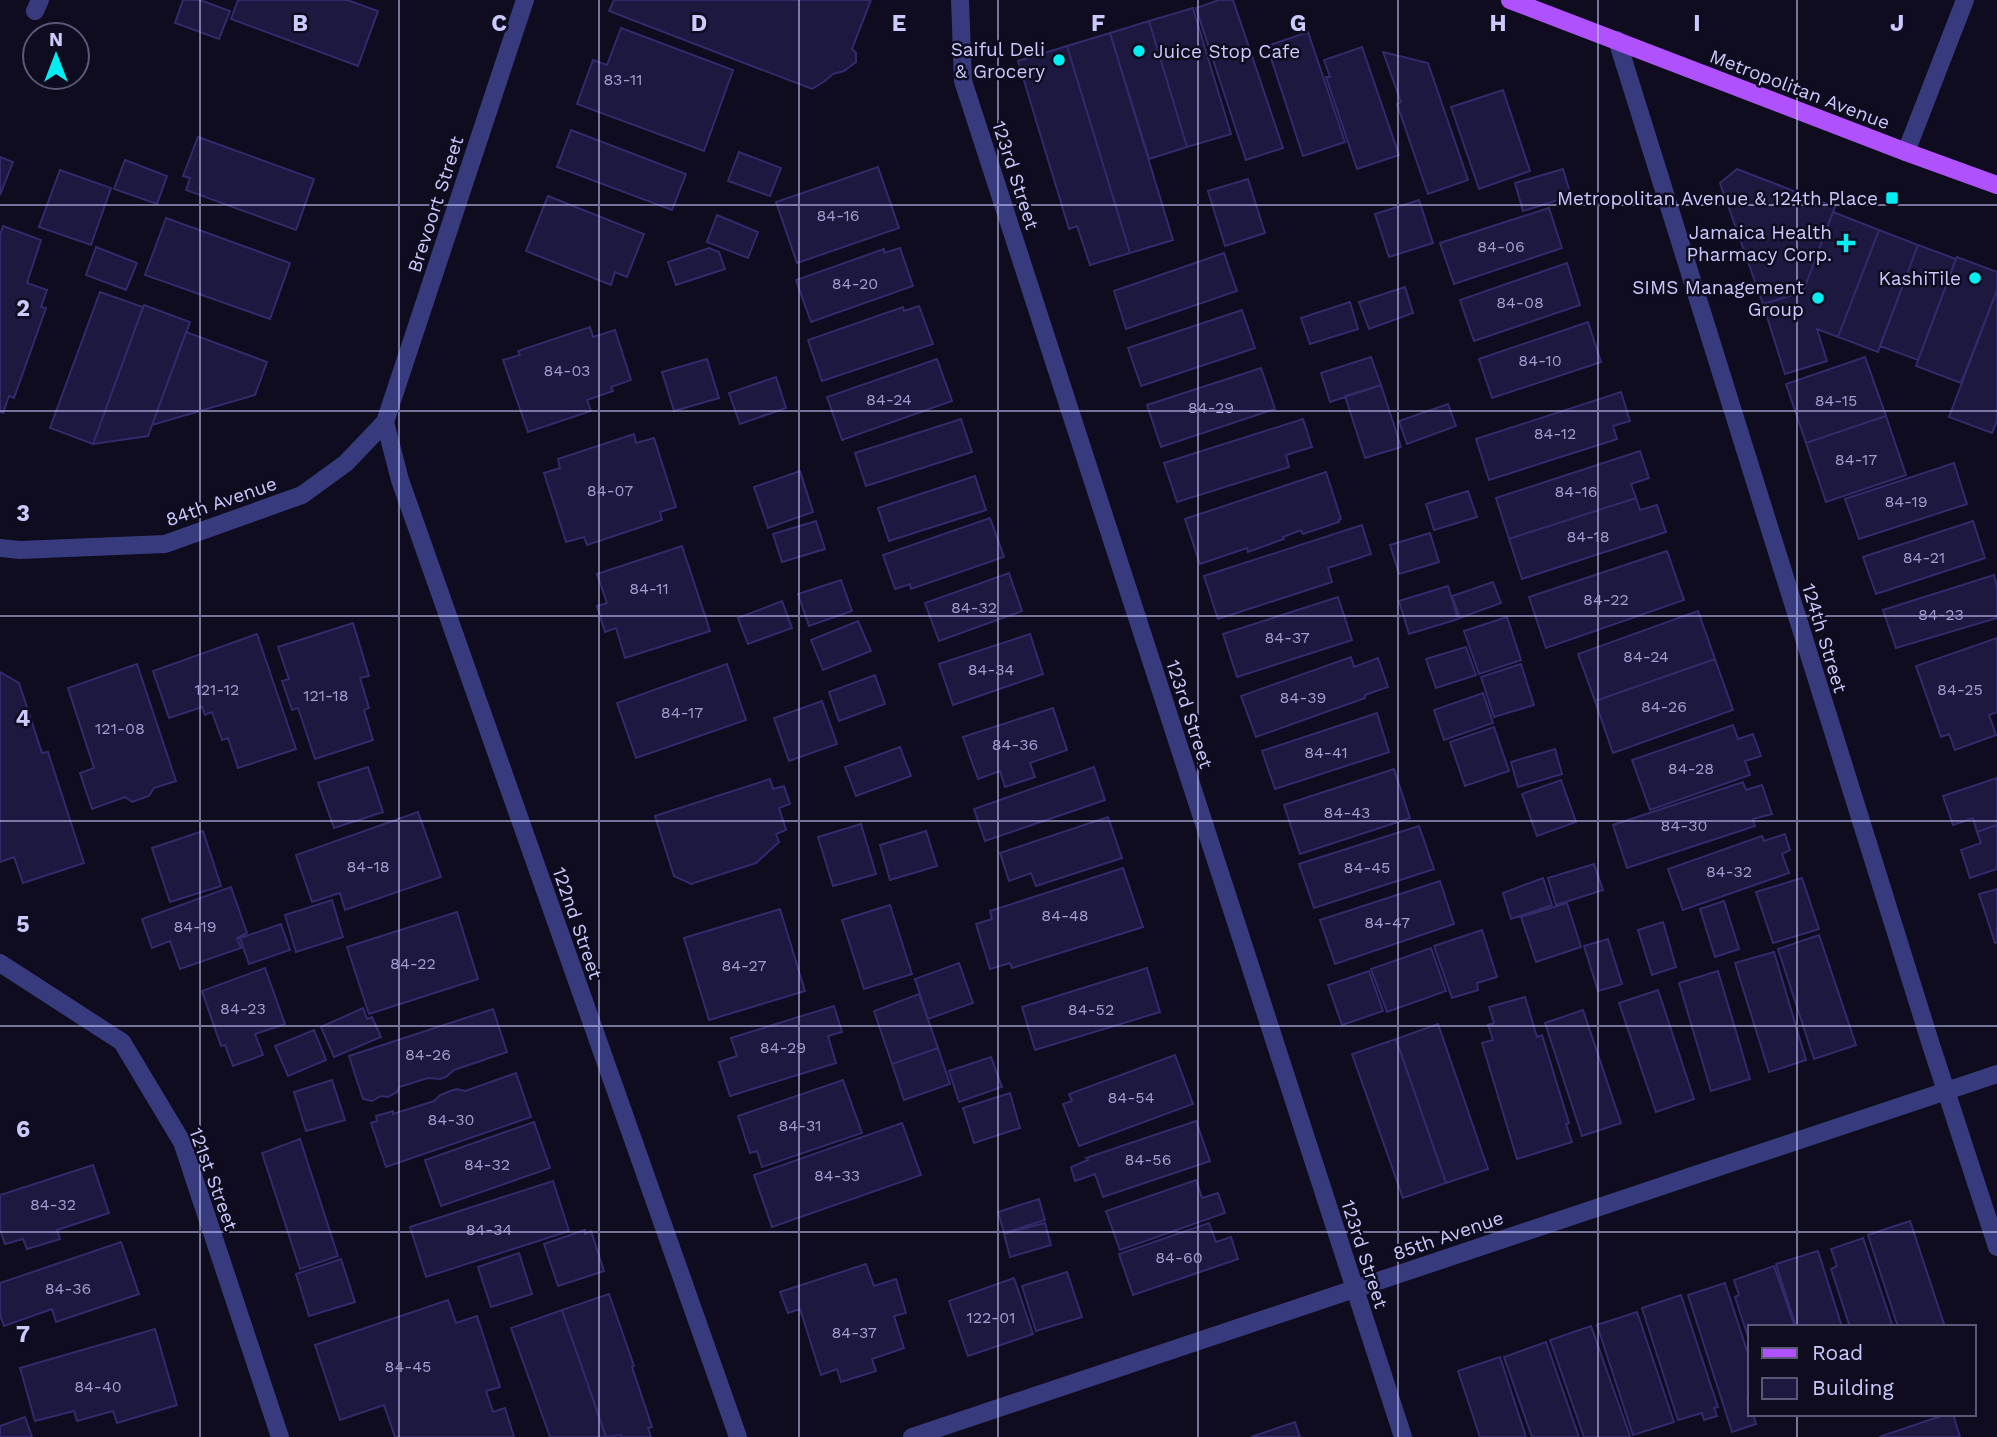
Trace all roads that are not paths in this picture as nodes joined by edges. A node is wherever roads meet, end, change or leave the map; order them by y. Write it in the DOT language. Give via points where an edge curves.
graph roads {
  1 [pos="525,0"];
  2 [pos="960,0"];
  3 [pos="1510,0"];
  4 [pos="1965,0"];
  5 [pos="1617,40"];
  6 [pos="1906,152"];
  7 [pos="1997,185"];
  8 [pos="385,422"];
  9 [pos="0,548"];
  10 [pos="0,963"];
  11 [pos="1997,1074"];
  12 [pos="1945,1092"];
  13 [pos="1997,1247"];
  14 [pos="1354,1289"];
  15 [pos="280,1437"];
  16 [pos="738,1437"];
  17 [pos="912,1437"];
  18 [pos="1403,1437"];
  1 -- 8 [label="street, Brevoort Street"];
  2 -- 14 [label="street, 123rd Street" via="964,81"];
  3 -- 5 [label="main road, Metropolitan Avenue"];
  4 -- 6 [label="street"];
  5 -- 6 [label="main road, Metropolitan Avenue"];
  5 -- 12 [label="street, 124th Street"];
  6 -- 7 [label="main road, Metropolitan Avenue"];
  8 -- 9 [label="street, 84th Avenue" via="346,463 302,495 165,544"];
  8 -- 16 [label="street, 122nd Street" via="404,493"];
  10 -- 15 [label="street, 121st Street" via="122,1041 186,1155"];
  11 -- 12 [label="street, 85th Avenue"];
  12 -- 13 [label="street, 124th Street"];
  12 -- 14 [label="street, 85th Avenue"];
  14 -- 17 [label="street, 85th Avenue"];
  14 -- 18 [label="street, 123rd Street"];
}
